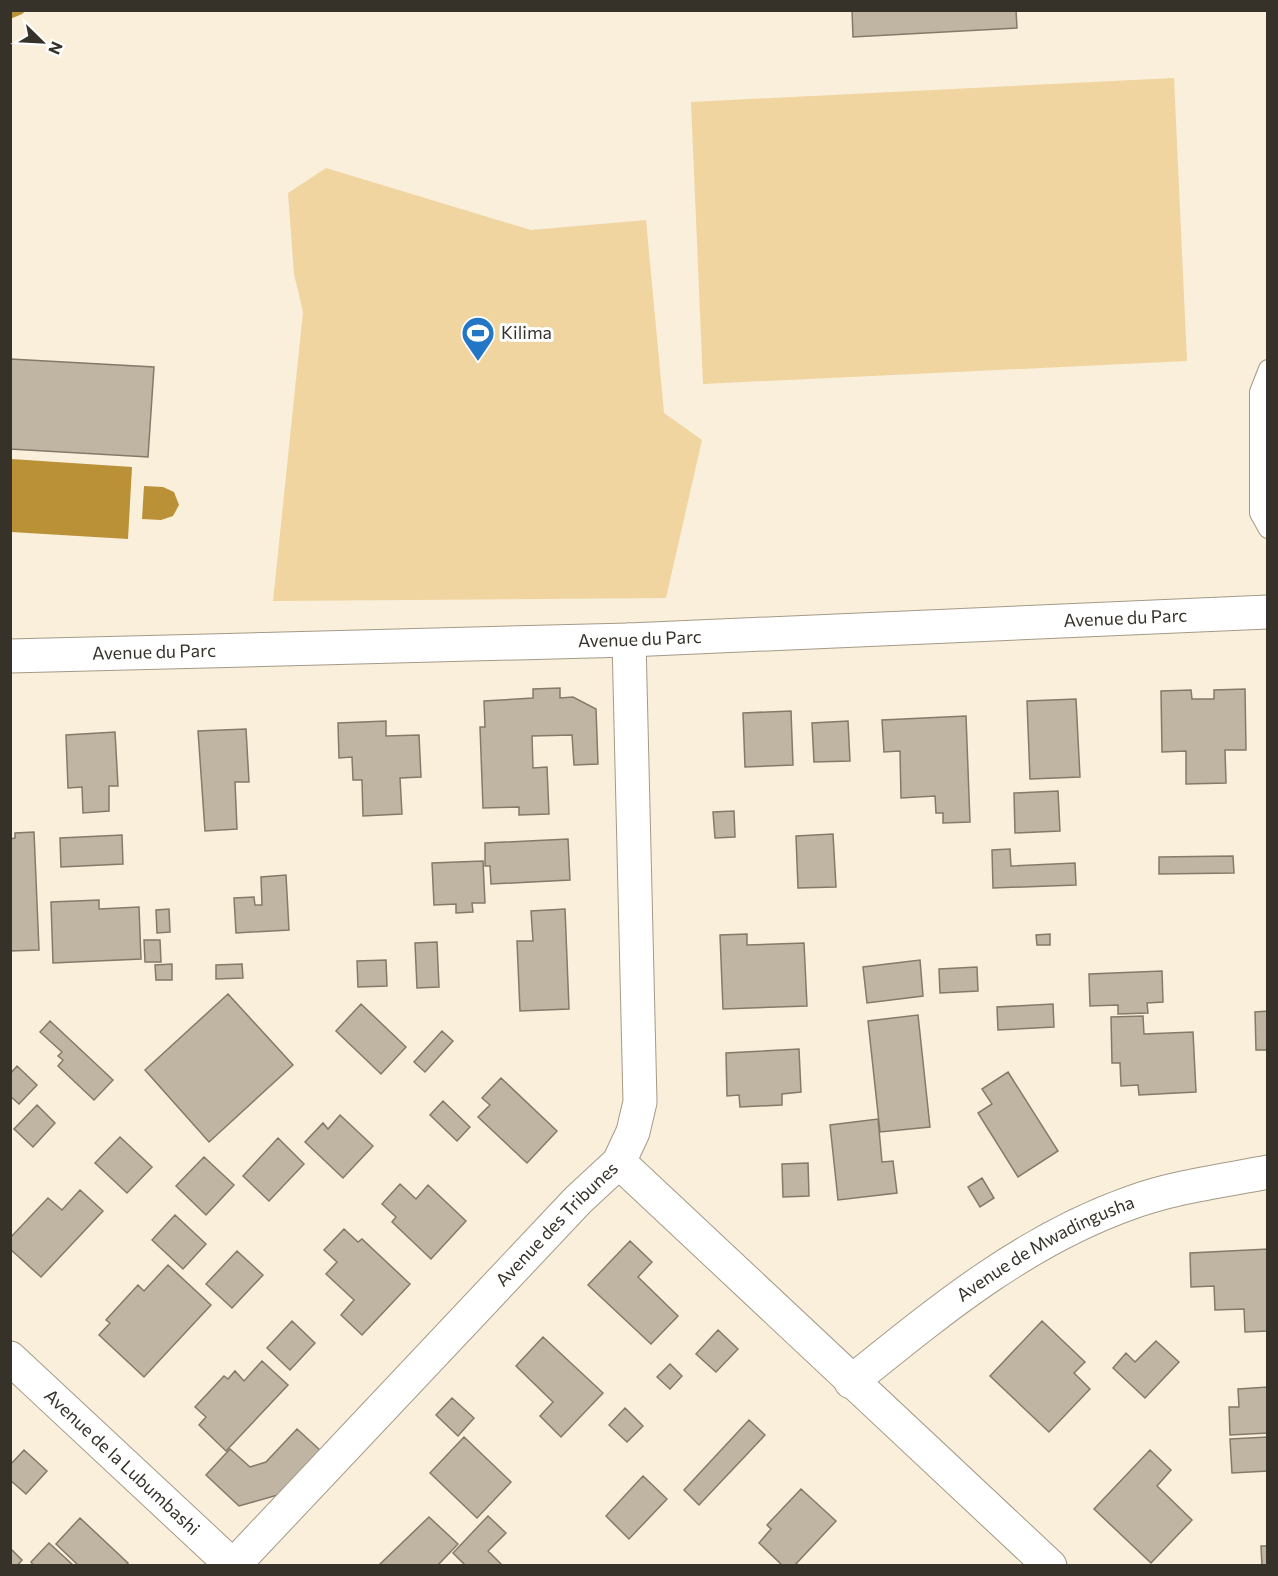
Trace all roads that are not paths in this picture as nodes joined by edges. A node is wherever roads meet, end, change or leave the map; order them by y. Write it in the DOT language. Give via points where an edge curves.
graph roads {
  1 [pos="1268,369"];
  2 [pos="1268,529"];
  3 [pos="1268,612"];
  4 [pos="629,640"];
  5 [pos="10,657"];
  6 [pos="620,1162"];
  7 [pos="1268,1172"];
  8 [pos="10,1358"];
  9 [pos="851,1382"];
  10 [pos="233,1565"];
  11 [pos="1050,1566"];
  1 -- 2 [label="lane" via="1259,392 1259,513"];
  3 -- 4 [label="street, Avenue du Parc"];
  4 -- 5 [label="street, Avenue du Parc"];
  4 -- 6 [label="street, Avenue des Tribunes" via="640,1102"];
  6 -- 9 [label="street"];
  6 -- 10 [label="street, Avenue des Tribunes" via="578,1200"];
  7 -- 9 [label="street, Avenue de Mwadingusha" via="1130,1203 1061,1234 1010,1261 958,1296"];
  8 -- 10 [label="street, Avenue de la Lubumbashi"];
  9 -- 11 [label="street"];
}
